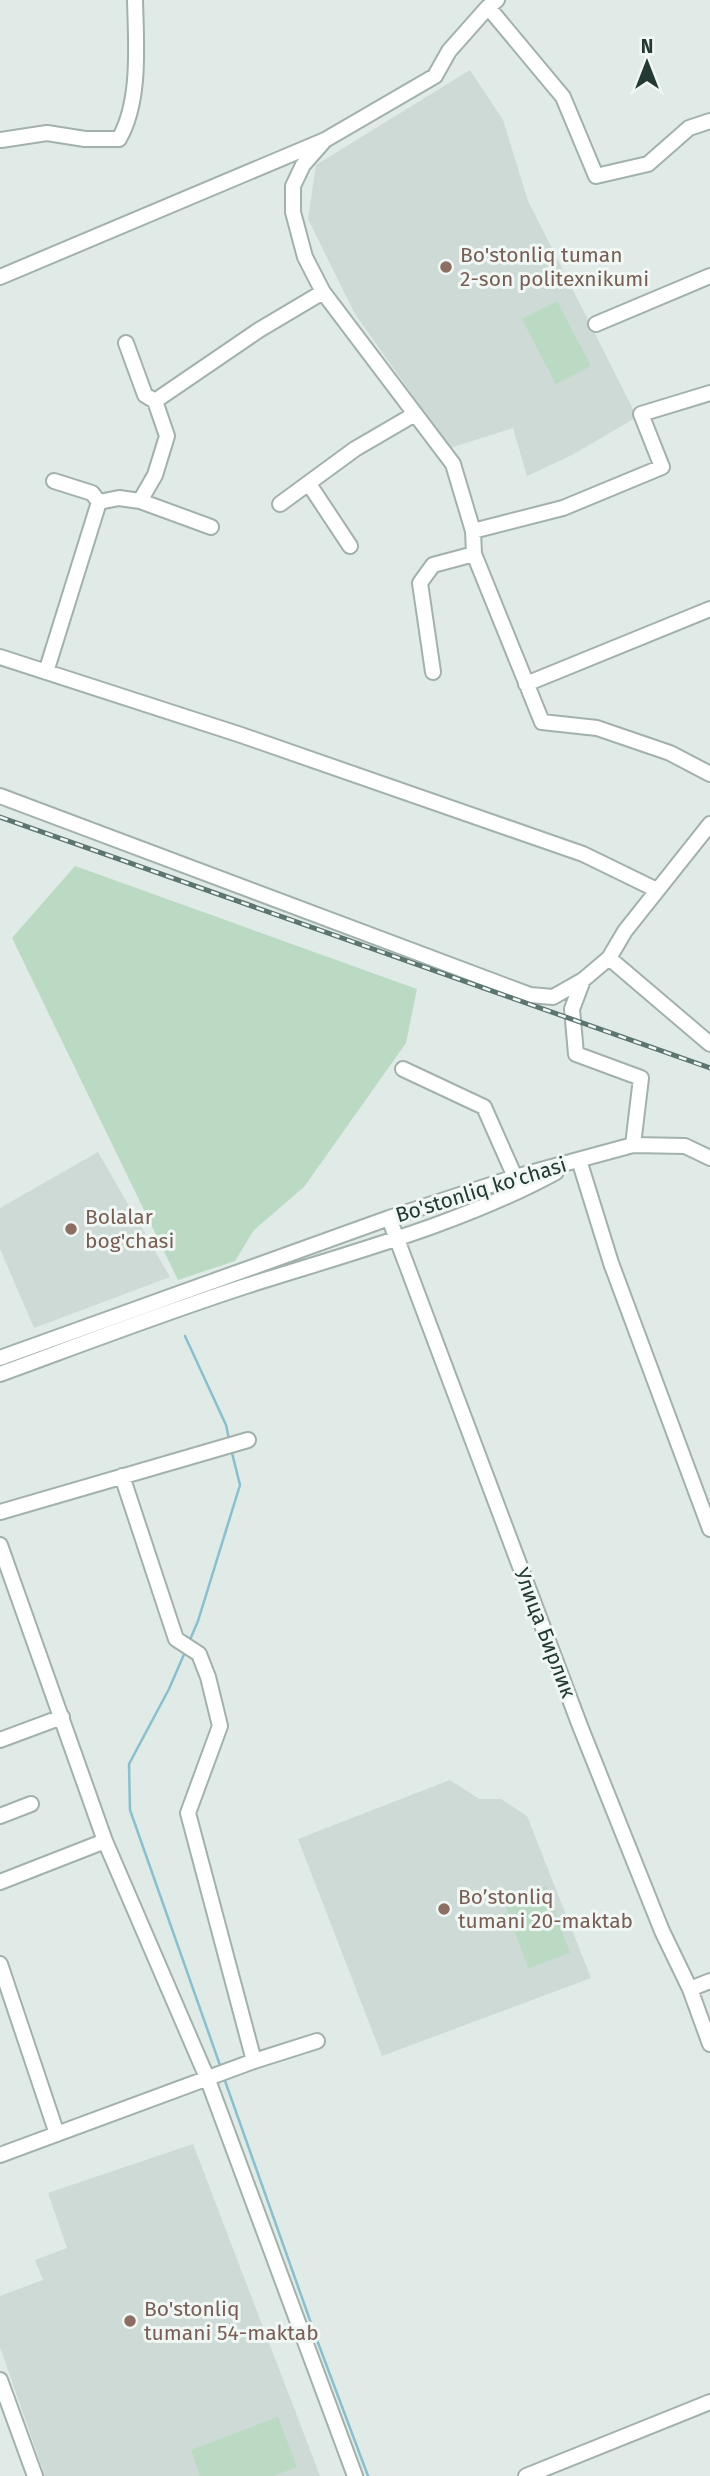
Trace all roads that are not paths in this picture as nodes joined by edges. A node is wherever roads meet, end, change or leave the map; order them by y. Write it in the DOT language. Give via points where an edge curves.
graph roads {
  1 [pos="135,0"];
  2 [pos="492,3"];
  3 [pos="710,121"];
  4 [pos="1,140"];
  5 [pos="325,140"];
  6 [pos="710,276"];
  7 [pos="0,277"];
  8 [pos="323,292"];
  9 [pos="596,324"];
  10 [pos="126,342"];
  11 [pos="710,393"];
  12 [pos="155,401"];
  13 [pos="415,414"];
  14 [pos="54,481"];
  15 [pos="309,484"];
  16 [pos="140,501"];
  17 [pos="99,502"];
  18 [pos="280,505"];
  19 [pos="211,527"];
  20 [pos="473,531"];
  21 [pos="349,546"];
  22 [pos="474,554"];
  23 [pos="710,609"];
  24 [pos="0,657"];
  25 [pos="46,672"];
  26 [pos="433,672"];
  27 [pos="526,684"];
  28 [pos="710,774"];
  29 [pos="0,796"];
  30 [pos="710,824"];
  31 [pos="657,890"];
  32 [pos="609,958"];
  33 [pos="583,980"];
  34 [pos="710,1044"];
  35 [pos="403,1069"];
  36 [pos="633,1145"];
  37 [pos="710,1158"];
  38 [pos="579,1160"];
  39 [pos="515,1177"];
  40 [pos="389,1218"];
  41 [pos="397,1238"];
  42 [pos="0,1358"];
  43 [pos="0,1374"];
  44 [pos="244,1441"];
  45 [pos="122,1476"];
  46 [pos="0,1513"];
  47 [pos="710,1529"];
  48 [pos="0,1545"];
  49 [pos="62,1717"];
  50 [pos="0,1740"];
  51 [pos="31,1804"];
  52 [pos="0,1816"];
  53 [pos="105,1841"];
  54 [pos="0,1882"];
  55 [pos="0,1964"];
  56 [pos="710,1981"];
  57 [pos="690,1989"];
  58 [pos="317,2041"];
  59 [pos="710,2044"];
  60 [pos="254,2061"];
  61 [pos="210,2079"];
  62 [pos="57,2134"];
  63 [pos="0,2155"];
  64 [pos="0,2379"];
  65 [pos="710,2402"];
  66 [pos="5,2410"];
  67 [pos="35,2476"];
  68 [pos="355,2476"];
  69 [pos="526,2476"];
  1 -- 4 [label="street" via="136,56 129,123 120,139 47,133"];
  2 -- 3 [label="street" via="563,97 596,176 648,163 689,128"];
  2 -- 5 [label="street" via="449,51 435,76"];
  5 -- 7 [label="street"];
  5 -- 8 [label="street" via="297,175 292,199 301,246"];
  6 -- 9 [label="street"];
  8 -- 12 [label="street"];
  8 -- 13 [label="street"];
  10 -- 12 [label="street" via="145,395"];
  11 -- 20 [label="street" via="641,414 662,467 563,508"];
  12 -- 16 [label="street" via="167,436 155,475"];
  13 -- 15 [label="street" via="355,449"];
  13 -- 20 [label="street" via="453,464"];
  14 -- 17 [label="street" via="92,493"];
  15 -- 18 [label="street"];
  15 -- 21 [label="street"];
  16 -- 17 [label="street" via="119,498"];
  16 -- 19 [label="street"];
  17 -- 25 [label="street"];
  20 -- 22 [label="street"];
  22 -- 26 [label="street" via="433,565 420,583"];
  22 -- 27 [label="street"];
  23 -- 27 [label="street"];
  24 -- 25 [label="street"];
  25 -- 31 [label="street" via="583,854"];
  27 -- 28 [label="street" via="542,722 597,728 670,753"];
  29 -- 33 [label="street" via="530,995 553,997"];
  30 -- 31 [label="street"];
  31 -- 32 [label="street"];
  32 -- 33 [label="street"];
  32 -- 34 [label="street"];
  33 -- 36 [label="street" via="572,1009 576,1054 641,1078"];
  35 -- 39 [label="street" via="484,1107"];
  36 -- 37 [label="street" via="685,1146"];
  36 -- 38 [label="street"];
  38 -- 39 [label="street, Bo'stonliq ko'chasi"];
  38 -- 41 [label="street, Bo'stonliq ko'chasi" via="521,1191"];
  38 -- 47 [label="street" via="611,1263"];
  39 -- 40 [label="street, Bo'stonliq ko'chasi"];
  40 -- 41 [label="street, Улица Бирлик"];
  40 -- 42 [label="street, Bo'stonliq ko'chasi"];
  41 -- 43 [label="street, Bo'stonliq ko'chasi" via="201,1300"];
  41 -- 57 [label="street, Улица Бирлик" via="580,1726"];
  44 -- 45 [label="street"];
  45 -- 46 [label="street"];
  45 -- 60 [label="street" via="176,1639 199,1654 220,1726 188,1813"];
  48 -- 49 [label="street"];
  49 -- 50 [label="street"];
  49 -- 53 [label="street"];
  51 -- 52 [label="street"];
  53 -- 54 [label="street"];
  53 -- 61 [label="street"];
  55 -- 62 [label="street"];
  56 -- 57 [label="street"];
  57 -- 59 [label="street, Улица Бирлик"];
  58 -- 60 [label="street"];
  60 -- 61 [label="street"];
  61 -- 62 [label="street"];
  61 -- 68 [label="street"];
  62 -- 63 [label="street"];
  64 -- 66 [label="street"];
  65 -- 69 [label="street"];
  66 -- 67 [label="street"];
}
